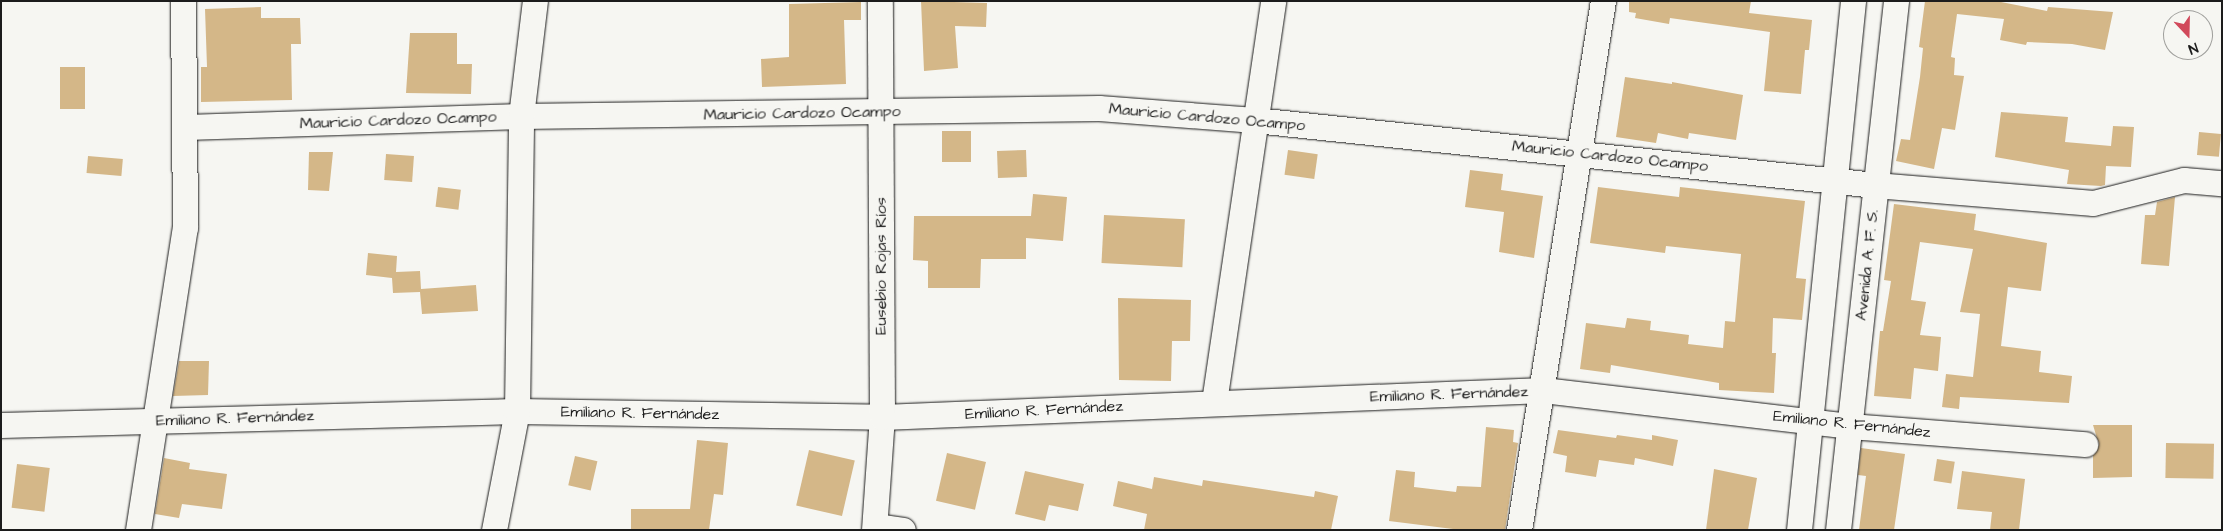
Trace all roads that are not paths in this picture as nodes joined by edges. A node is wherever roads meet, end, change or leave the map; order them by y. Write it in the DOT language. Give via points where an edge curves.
graph roads {
  1 [pos="183,1"];
  2 [pos="535,1"];
  3 [pos="880,1"];
  4 [pos="1273,1"];
  5 [pos="1603,1"];
  6 [pos="1853,1"];
  7 [pos="1896,1"];
  8 [pos="881,113"];
  9 [pos="521,116"];
  10 [pos="1255,120"];
  11 [pos="186,127"];
  12 [pos="1578,152"];
  13 [pos="1834,181"];
  14 [pos="2222,183"];
  15 [pos="1876,185"];
  16 [pos="1544,390"];
  17 [pos="1214,402"];
  18 [pos="517,411"];
  19 [pos="882,417"];
  20 [pos="1809,420"];
  21 [pos="155,421"];
  22 [pos="1,425"];
  23 [pos="1849,426"];
  24 [pos="2085,444"];
  25 [pos="874,528"];
  26 [pos="138,530"];
  27 [pos="494,530"];
  28 [pos="903,530"];
  29 [pos="1519,530"];
  30 [pos="1799,530"];
  31 [pos="1838,530"];
  1 -- 11 [label="street"];
  2 -- 9 [label="street"];
  3 -- 8 [label="street, Eusebio Rojas Ríos"];
  4 -- 10 [label="street"];
  5 -- 12 [label="street"];
  6 -- 13 [label="street"];
  7 -- 15 [label="street, Avenida A. F. S."];
  8 -- 9 [label="street, Mauricio Cardozo Ocampo"];
  8 -- 10 [label="street, Mauricio Cardozo Ocampo" via="1099,108"];
  8 -- 19 [label="street, Eusebio Rojas Ríos"];
  9 -- 11 [label="street, Mauricio Cardozo Ocampo"];
  9 -- 18 [label="street"];
  10 -- 12 [label="street, Mauricio Cardozo Ocampo"];
  10 -- 17 [label="street"];
  11 -- 21 [label="street" via="185,228"];
  12 -- 13 [label="street, Mauricio Cardozo Ocampo"];
  12 -- 16 [label="street"];
  13 -- 15 [label="street, Mauricio Cardozo Ocampo"];
  13 -- 20 [label="street"];
  14 -- 15 [label="street, Mauricio Cardozo Ocampo" via="2184,180 2093,204"];
  15 -- 23 [label="street, Avenida A. F. S."];
  16 -- 17 [label="street, Emiliano R. Fernández"];
  16 -- 20 [label="street, Emiliano R. Fernández"];
  16 -- 29 [label="street"];
  17 -- 19 [label="street, Emiliano R. Fernández"];
  18 -- 19 [label="street, Emiliano R. Fernández"];
  18 -- 21 [label="street, Emiliano R. Fernández"];
  18 -- 27 [label="street"];
  19 -- 25 [label="street, Eusebio Rojas Ríos"];
  20 -- 23 [label="street, Emiliano R. Fernández"];
  20 -- 30 [label="street"];
  21 -- 22 [label="street, Emiliano R. Fernández"];
  21 -- 26 [label="street"];
  23 -- 24 [label="street, Emiliano R. Fernández"];
  23 -- 31 [label="street, Avenida A. F. S."];
  25 -- 28 [label="street"];
}
